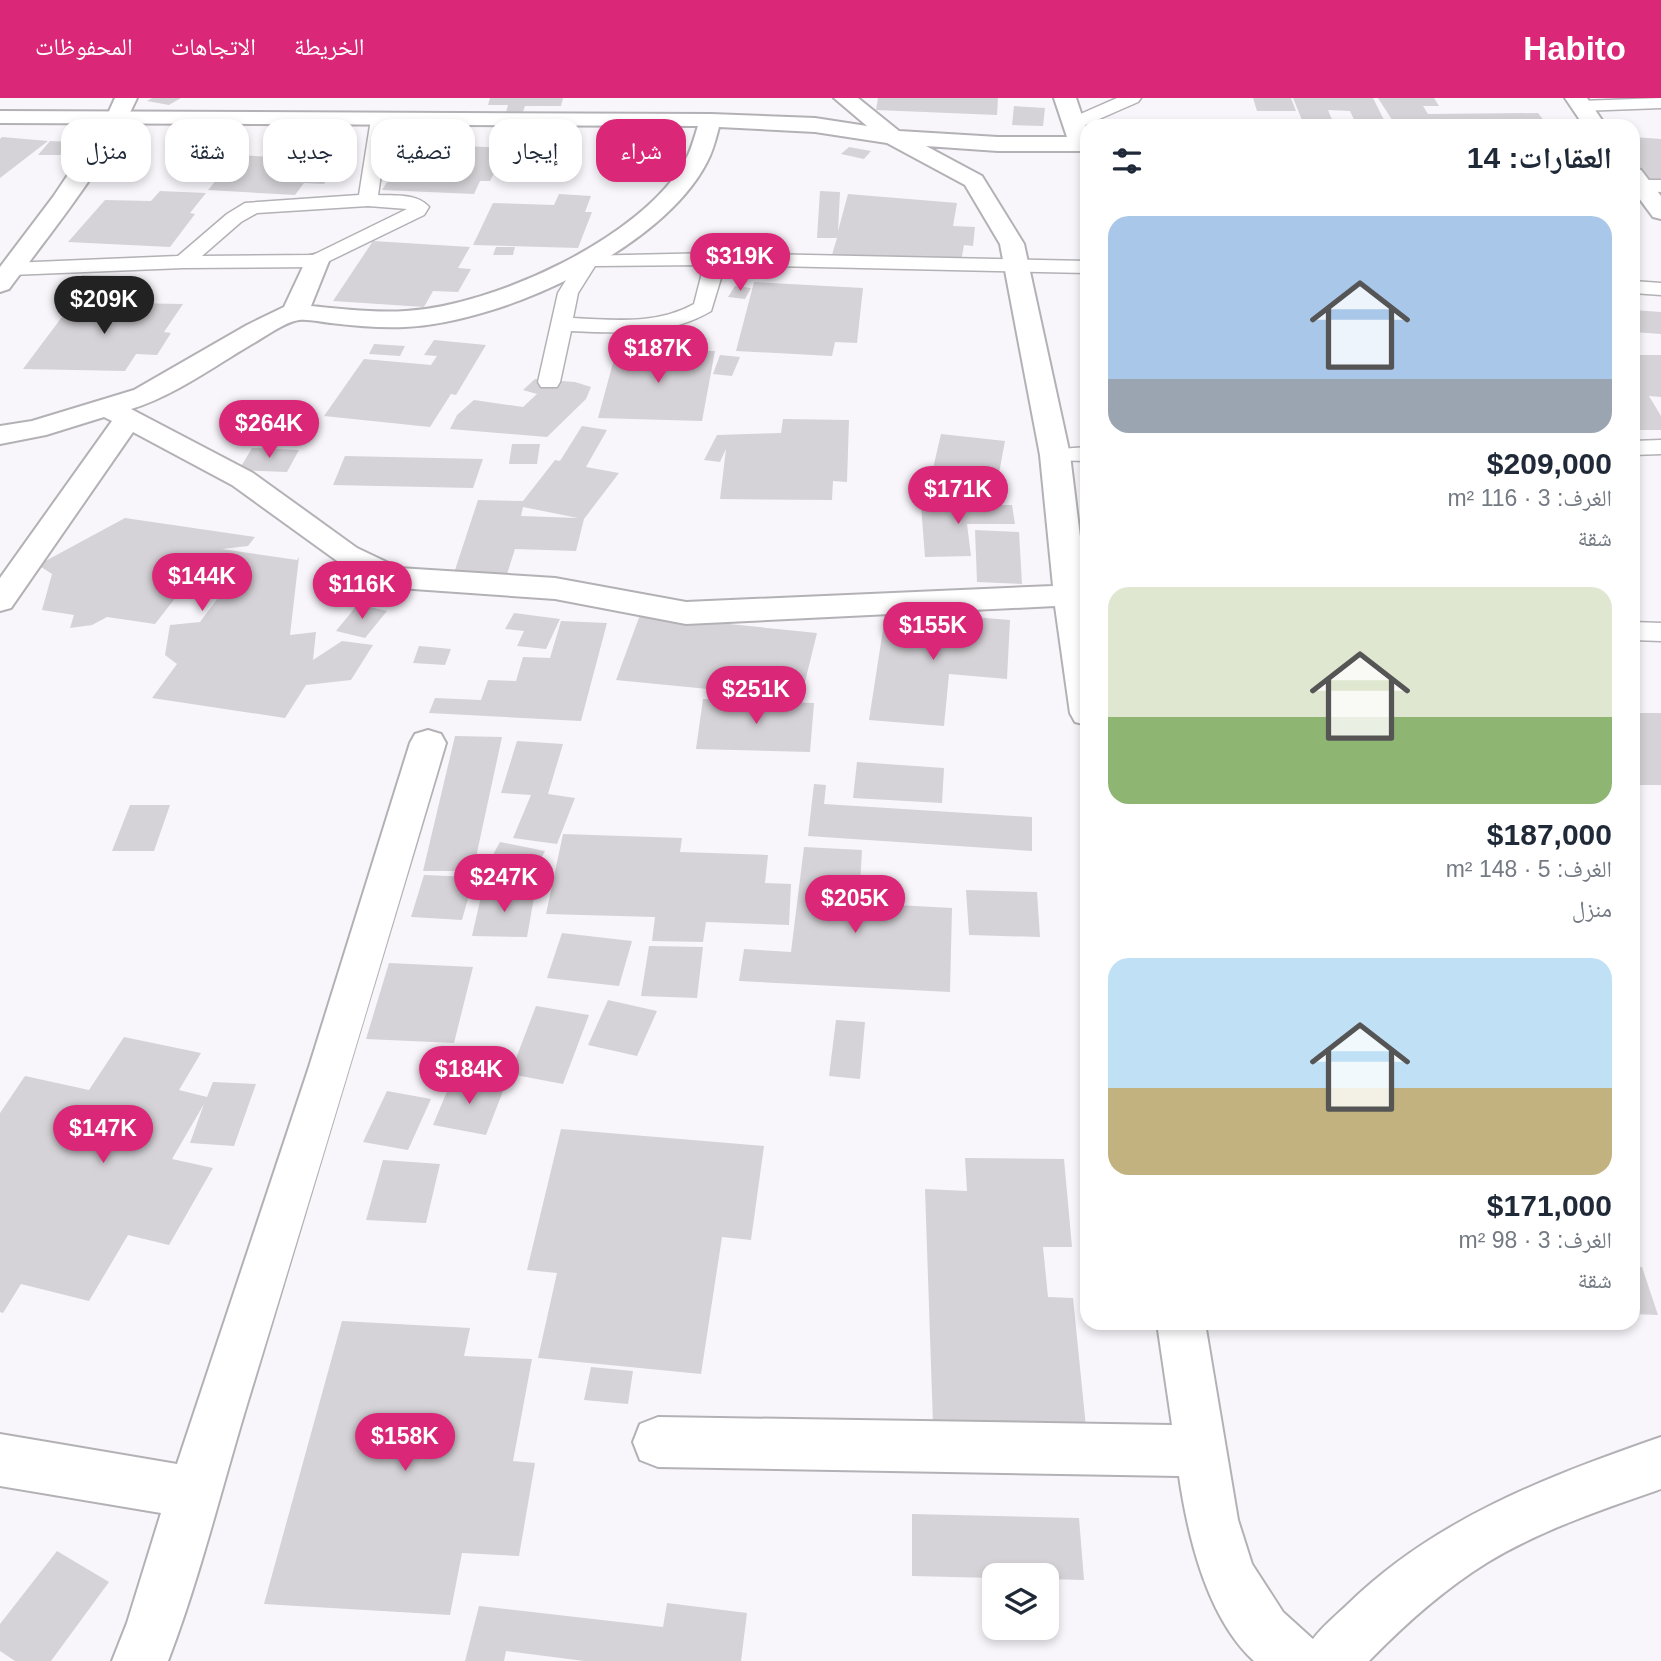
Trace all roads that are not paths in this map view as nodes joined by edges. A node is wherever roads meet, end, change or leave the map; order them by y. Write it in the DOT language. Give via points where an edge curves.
graph roads {
  1 [pos="845,98"];
  2 [pos="1065,98"];
  3 [pos="1132,98"];
  4 [pos="1578,102"];
  5 [pos="1661,103"];
  6 [pos="121,108"];
  7 [pos="436,108"];
  8 [pos="0,117"];
  9 [pos="380,119"];
  10 [pos="1105,119"];
  11 [pos="1590,119"];
  12 [pos="710,120"];
  13 [pos="1080,135"];
  14 [pos="894,137"];
  15 [pos="1080,137"];
  16 [pos="371,180"];
  17 [pos="1645,182"];
  18 [pos="368,200"];
  19 [pos="1661,212"];
  20 [pos="588,260"];
  21 [pos="716,260"];
  22 [pos="317,261"];
  23 [pos="183,262"];
  24 [pos="1016,265"];
  25 [pos="1080,267"];
  26 [pos="6,277"];
  27 [pos="1640,288"];
  28 [pos="1661,289"];
  29 [pos="295,312"];
  30 [pos="562,324"];
  31 [pos="550,382"];
  32 [pos="117,413"];
  33 [pos="0,435"];
  34 [pos="1640,447"];
  35 [pos="1661,447"];
  36 [pos="1080,454"];
  37 [pos="1055,455"];
  38 [pos="0,601"];
  39 [pos="1076,609"];
  40 [pos="1640,631"];
  41 [pos="1661,632"];
  42 [pos="1080,647"];
  43 [pos="428,743"];
  44 [pos="1182,1330"];
  45 [pos="658,1442"];
  46 [pos="1201,1451"];
  47 [pos="1661,1463"];
  48 [pos="8,1470"];
  49 [pos="192,1493"];
  50 [pos="140,1661"];
  51 [pos="1295,1661"];
  52 [pos="1329,1661"];
  1 -- 14 [label="street"];
  2 -- 13 [label="street"];
  3 -- 10 [label="lane"];
  4 -- 5 [label="lane"];
  4 -- 11 [label="street"];
  6 -- 8 [label="street"];
  6 -- 9 [label="street"];
  6 -- 26 [label="street" via="62,201"];
  7 -- 9 [label="street"];
  7 -- 12 [label="street"];
  12 -- 14 [label="street" via="815,125"];
  12 -- 20 [label="street" via="696,162 675,190 638,226"];
  14 -- 15 [label="street" via="998,144"];
  14 -- 24 [label="street" via="974,181 1012,244"];
  16 -- 18 [label="lane"];
  17 -- 19 [label="street"];
  18 -- 22 [label="lane" via="419,206 414,215"];
  18 -- 23 [label="lane" via="251,207"];
  20 -- 21 [label="lane"];
  20 -- 29 [label="street" via="536,285 458,312 406,319"];
  20 -- 30 [label="lane" via="568,293"];
  21 -- 24 [label="lane"];
  21 -- 30 [label="lane" via="704,307 693,315 636,326"];
  22 -- 23 [label="lane"];
  22 -- 29 [label="street"];
  23 -- 26 [label="lane"];
  24 -- 25 [label="lane"];
  24 -- 37 [label="street"];
  27 -- 28 [label="lane"];
  29 -- 32 [label="street"];
  30 -- 31 [label="lane"];
  32 -- 33 [label="street"];
  32 -- 38 [label="street"];
  32 -- 39 [label="street" via="261,491 333,548 379,573 397,577 569,590 686,613"];
  34 -- 35 [label="lane"];
  36 -- 37 [label="lane"];
  37 -- 39 [label="street"];
  39 -- 42 [label="street"];
  40 -- 41 [label="lane"];
  43 -- 49 [label="street" via="330,1067"];
  44 -- 46 [label="street"];
  45 -- 46 [label="street"];
  46 -- 51 [label="street" via="1212,1520 1229,1577 1263,1632"];
  47 -- 52 [label="street" via="1572,1494 1469,1543 1392,1598"];
  48 -- 49 [label="street"];
  49 -- 50 [label="street"];
}
